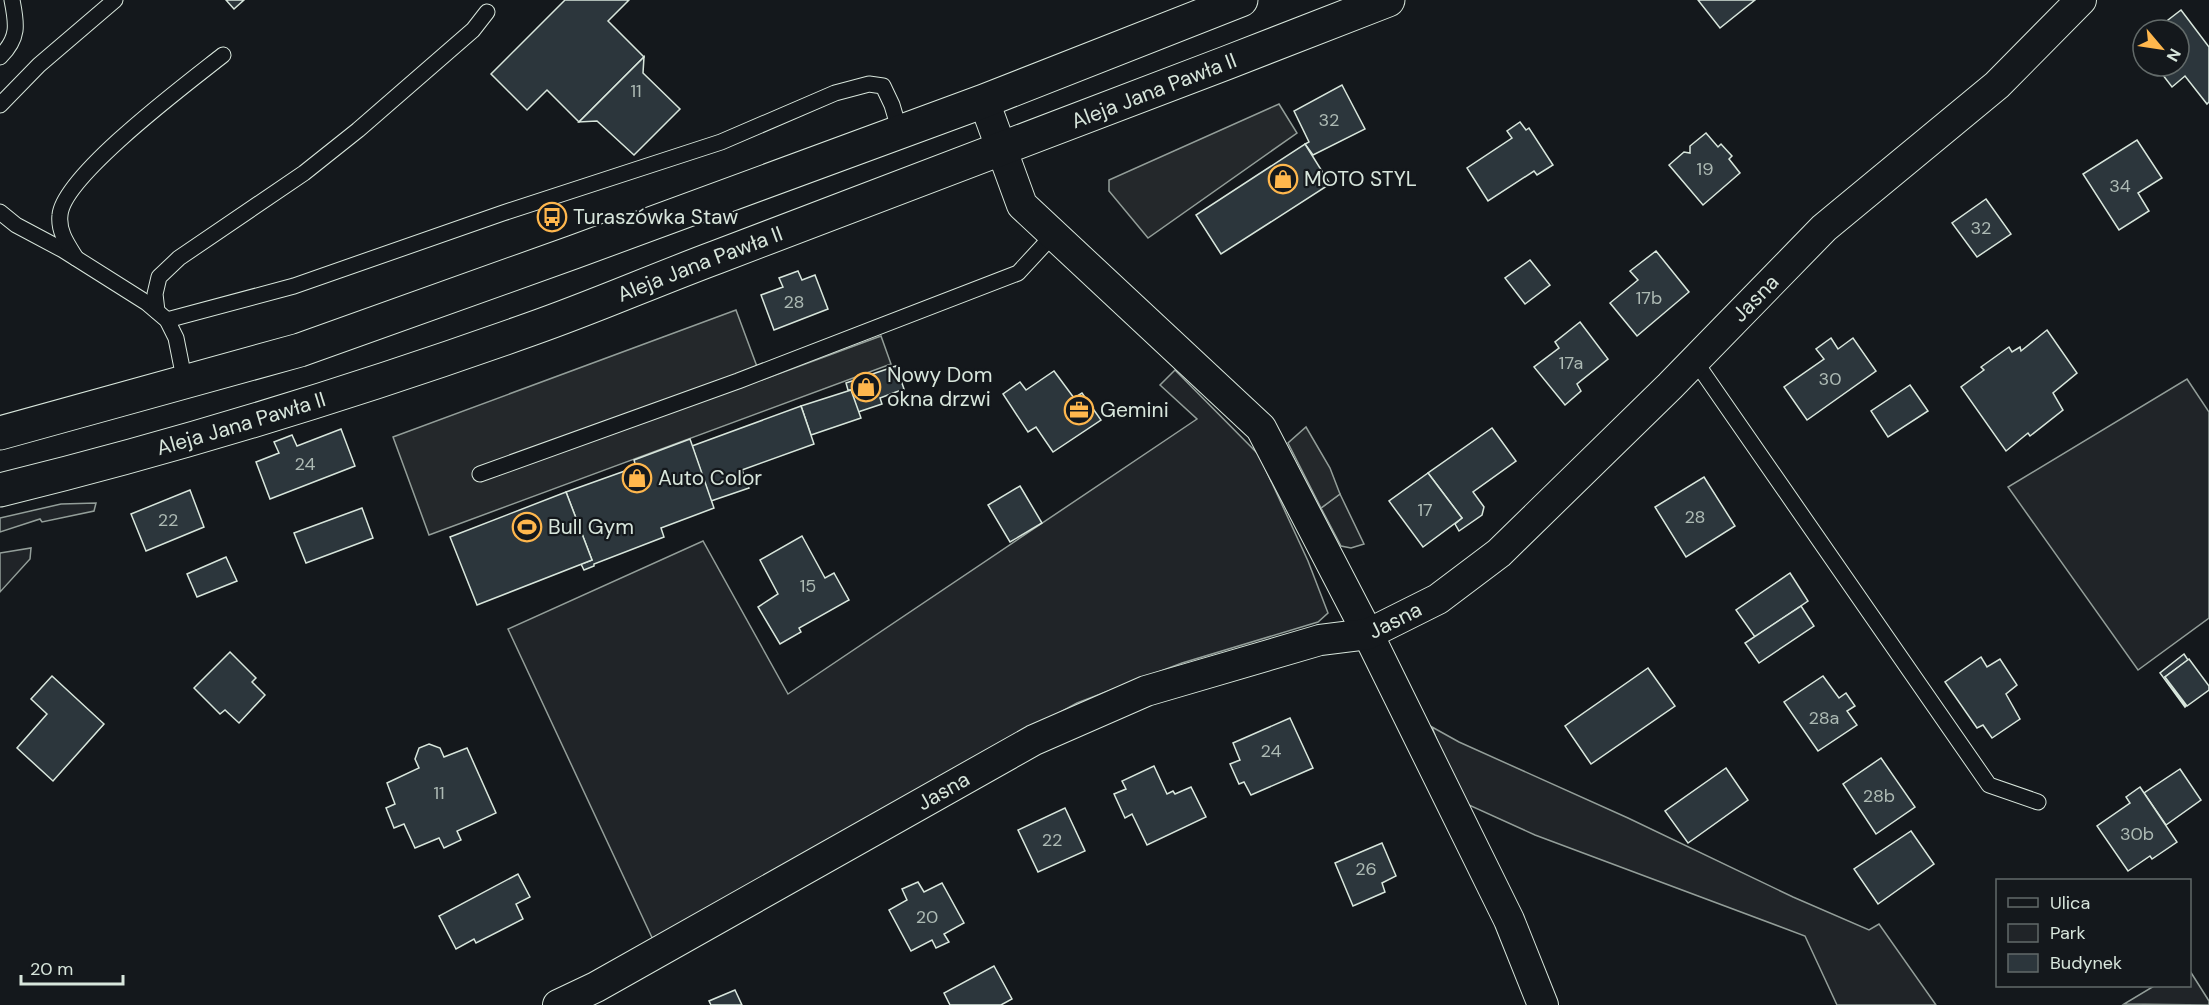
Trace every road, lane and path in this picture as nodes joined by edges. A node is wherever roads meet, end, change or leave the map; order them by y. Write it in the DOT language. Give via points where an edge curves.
graph roads {
  1 [pos="12,0"];
  2 [pos="115,0"];
  3 [pos="1241,0"];
  4 [pos="1388,0"];
  5 [pos="2081,0"];
  6 [pos="487,12"];
  7 [pos="223,54"];
  8 [pos="0,57"];
  9 [pos="984,101"];
  10 [pos="0,105"];
  11 [pos="900,132"];
  12 [pos="1003,150"];
  13 [pos="0,212"];
  14 [pos="1054,234"];
  15 [pos="76,258"];
  16 [pos="162,316"];
  17 [pos="1695,361"];
  18 [pos="185,383"];
  19 [pos="0,433"];
  20 [pos="480,474"];
  21 [pos="0,490"];
  22 [pos="1368,634"];
  23 [pos="2038,802"];
  24 [pos="558,1005"];
  25 [pos="1544,1005"];
  1 -- 8 [label="lane" via="17,26 10,46"];
  2 -- 10 [label="lane" via="39,65"];
  3 -- 9 [label="main road"];
  4 -- 12 [label="main road, Aleja Jana Pawła II"];
  5 -- 17 [label="street, Jasna" via="1998,85 1824,228"];
  6 -- 16 [label="lane" via="473,30 348,138 179,258 159,277 155,294"];
  7 -- 15 [label="lane" via="148,115 65,197 60,215 62,233"];
  9 -- 11 [label="main road"];
  9 -- 12 [label="street"];
  11 -- 16 [label="lane" via="883,86 869,84 835,93 721,142 294,286"];
  11 -- 18 [label="main road" via="300,350"];
  12 -- 14 [label="street" via="1022,205"];
  12 -- 21 [label="main road, Aleja Jana Pawła II" via="511,336 301,407"];
  13 -- 15 [label="lane"];
  14 -- 20 [label="lane" via="1018,273 738,381"];
  14 -- 22 [label="street" via="1260,428"];
  15 -- 16 [label="lane"];
  16 -- 18 [label="lane" via="176,338"];
  17 -- 22 [label="street, Jasna" via="1499,553 1438,600"];
  17 -- 23 [label="lane" via="1989,785"];
  18 -- 19 [label="main road"];
  22 -- 24 [label="street, Jasna" via="1320,640 1146,691 1034,740"];
  22 -- 25 [label="street" via="1509,920"];
}
